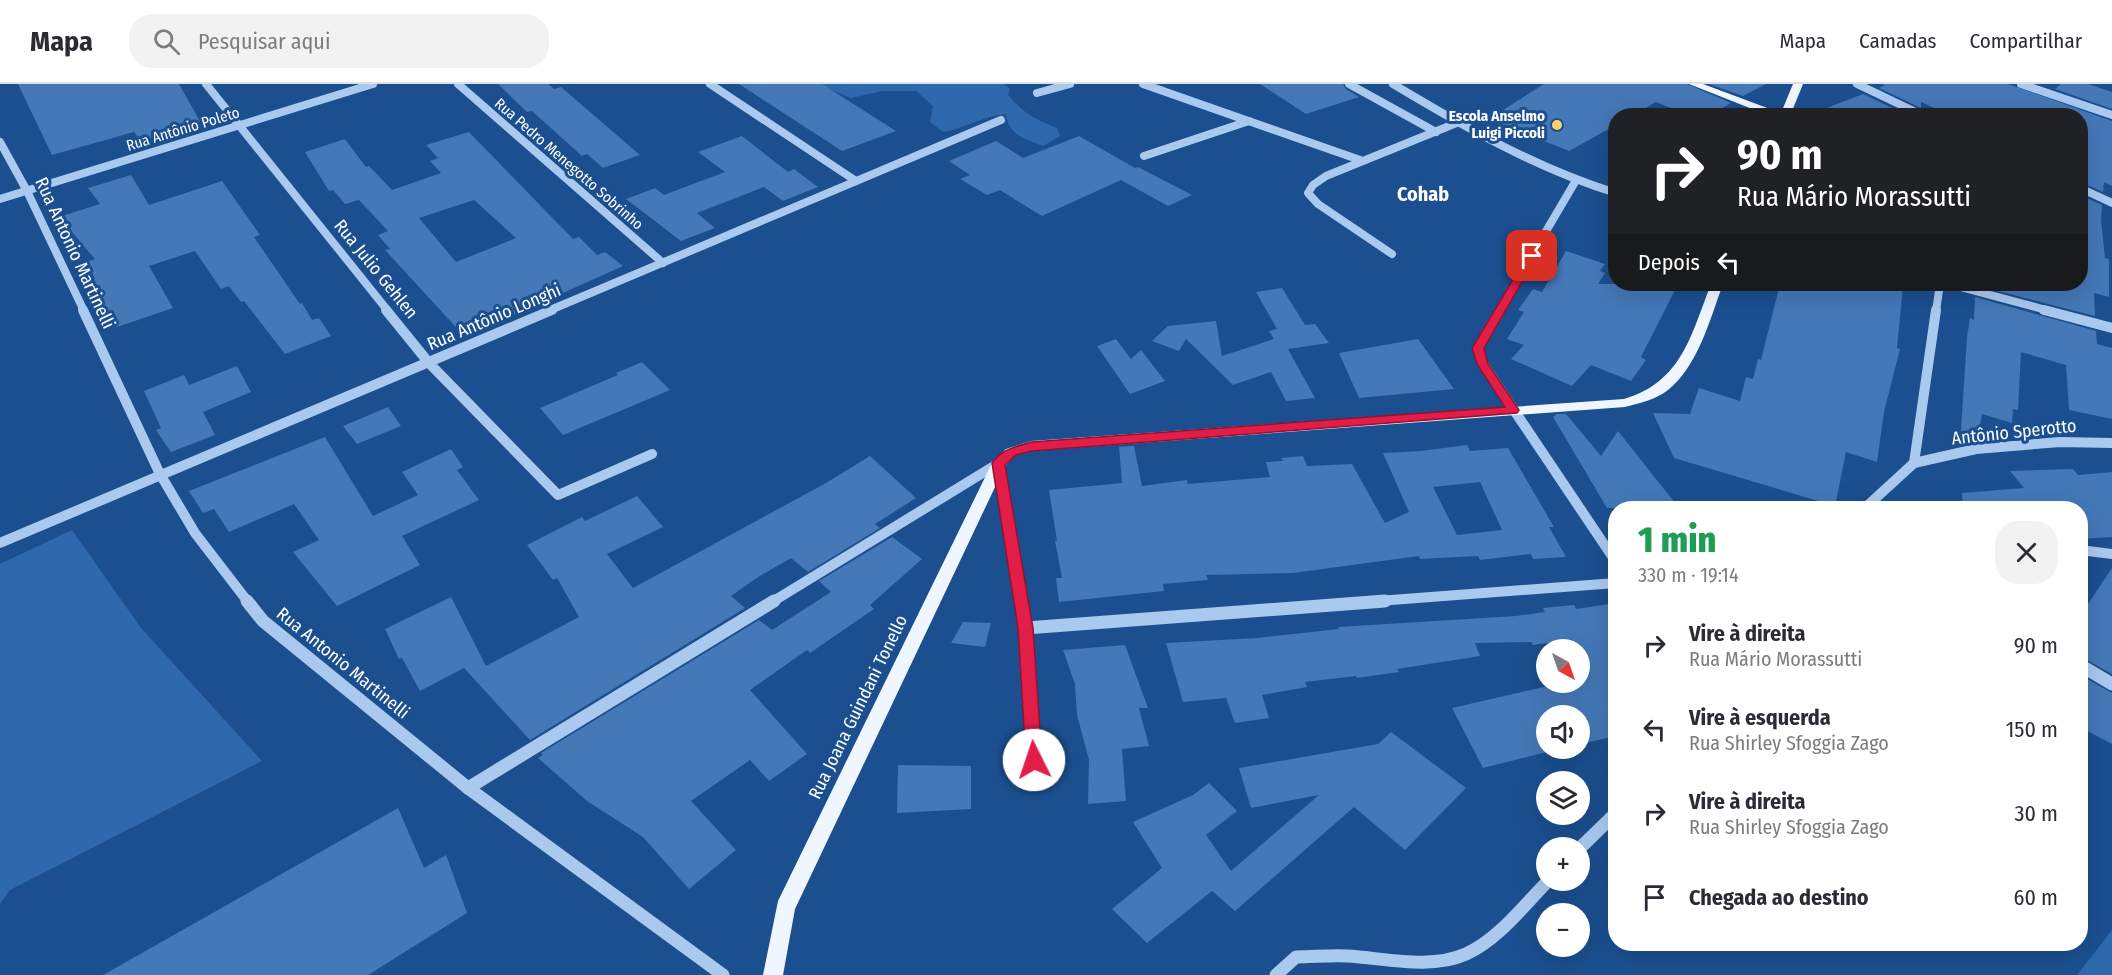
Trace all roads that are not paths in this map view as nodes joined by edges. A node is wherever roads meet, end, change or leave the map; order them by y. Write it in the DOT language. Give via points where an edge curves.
graph roads {
  1 [pos="206,84"];
  2 [pos="373,84"];
  3 [pos="458,84"];
  4 [pos="710,84"];
  5 [pos="1070,84"];
  6 [pos="1143,84"];
  7 [pos="1349,84"];
  8 [pos="1393,84"];
  9 [pos="1694,84"];
  10 [pos="1798,84"];
  11 [pos="1857,84"];
  12 [pos="2021,84"];
  13 [pos="1037,93"];
  14 [pos="1761,108"];
  15 [pos="1787,108"];
  16 [pos="1907,108"];
  17 [pos="2112,115"];
  18 [pos="1001,120"];
  19 [pos="1249,121"];
  20 [pos="1459,123"];
  21 [pos="240,125"];
  22 [pos="1436,132"];
  23 [pos="0,142"];
  24 [pos="1144,156"];
  25 [pos="1363,160"];
  26 [pos="856,181"];
  27 [pos="1575,182"];
  28 [pos="27,191"];
  29 [pos="1608,191"];
  30 [pos="2088,192"];
  31 [pos="0,199"];
  32 [pos="2112,203"];
  33 [pos="1392,254"];
  34 [pos="663,263"];
  35 [pos="1714,291"];
  36 [pos="1939,291"];
  37 [pos="1975,291"];
  38 [pos="2112,328"];
  39 [pos="429,363"];
  40 [pos="1513,410"];
  41 [pos="2112,443"];
  42 [pos="652,454"];
  43 [pos="999,463"];
  44 [pos="1914,463"];
  45 [pos="160,474"];
  46 [pos="1873,501"];
  47 [pos="0,543"];
  48 [pos="1608,550"];
  49 [pos="2088,551"];
  50 [pos="2112,554"];
  51 [pos="1608,584"];
  52 [pos="1026,628"];
  53 [pos="2088,670"];
  54 [pos="2112,684"];
  55 [pos="1035,782"];
  56 [pos="468,788"];
  57 [pos="1608,821"];
  58 [pos="1590,838"];
  59 [pos="1538,891"];
  60 [pos="723,975"];
  61 [pos="773,975"];
  62 [pos="1276,975"];
  1 -- 21 [label="street, Rua Julio Gehlen"];
  2 -- 21 [label="street, Rua Antônio Poleto"];
  3 -- 34 [label="street, Rua Pedro Menegotto Sobrinho"];
  4 -- 26 [label="street"];
  5 -- 13 [label="street"];
  6 -- 19 [label="street"];
  7 -- 22 [label="street"];
  8 -- 20 [label="street"];
  9 -- 14 [label="main road"];
  10 -- 15 [label="main road"];
  11 -- 16 [label="street"];
  12 -- 17 [label="street"];
  18 -- 26 [label="street, Rua Antônio Longhi"];
  19 -- 24 [label="street"];
  19 -- 25 [label="street"];
  20 -- 22 [label="street"];
  20 -- 27 [label="street" via="1502,149"];
  21 -- 28 [label="street, Rua Antônio Poleto"];
  21 -- 39 [label="street, Rua Julio Gehlen"];
  22 -- 25 [label="street"];
  23 -- 28 [label="street, Rua Antonio Martinelli"];
  25 -- 33 [label="street" via="1326,176 1308,193 1318,204"];
  26 -- 34 [label="street, Rua Antônio Longhi"];
  27 -- 29 [label="street"];
  27 -- 40 [label="street" via="1478,348 1483,364"];
  28 -- 31 [label="street, Rua Antônio Poleto"];
  28 -- 45 [label="street, Rua Antonio Martinelli"];
  30 -- 32 [label="street"];
  34 -- 39 [label="street, Rua Antônio Longhi"];
  35 -- 40 [label="main road" via="1690,350 1671,379 1653,394 1625,403"];
  36 -- 44 [label="street"];
  37 -- 38 [label="street"];
  39 -- 42 [label="street, Rua Julio Gehlen" via="558,495"];
  39 -- 45 [label="street, Rua Antônio Longhi"];
  40 -- 43 [label="main road" via="1031,447 1011,452"];
  40 -- 48 [label="street"];
  41 -- 44 [label="street, Antônio Sperotto" via="2060,442 1976,449"];
  43 -- 52 [label="street"];
  43 -- 56 [label="street"];
  43 -- 61 [label="main road, Rua Joana Guindani Tonello" via="785,908"];
  44 -- 46 [label="street, Antônio Sperotto"];
  45 -- 47 [label="street, Rua Antônio Longhi"];
  45 -- 56 [label="street, Rua Antonio Martinelli" via="195,533 263,621"];
  49 -- 50 [label="street"];
  51 -- 52 [label="street"];
  52 -- 55 [label="street"];
  53 -- 54 [label="street"];
  56 -- 60 [label="street, Rua Antonio Martinelli"];
  57 -- 58 [label="street"];
  59 -- 62 [label="street" via="1493,938 1466,954 1389,961 1347,956 1296,957"];
}
